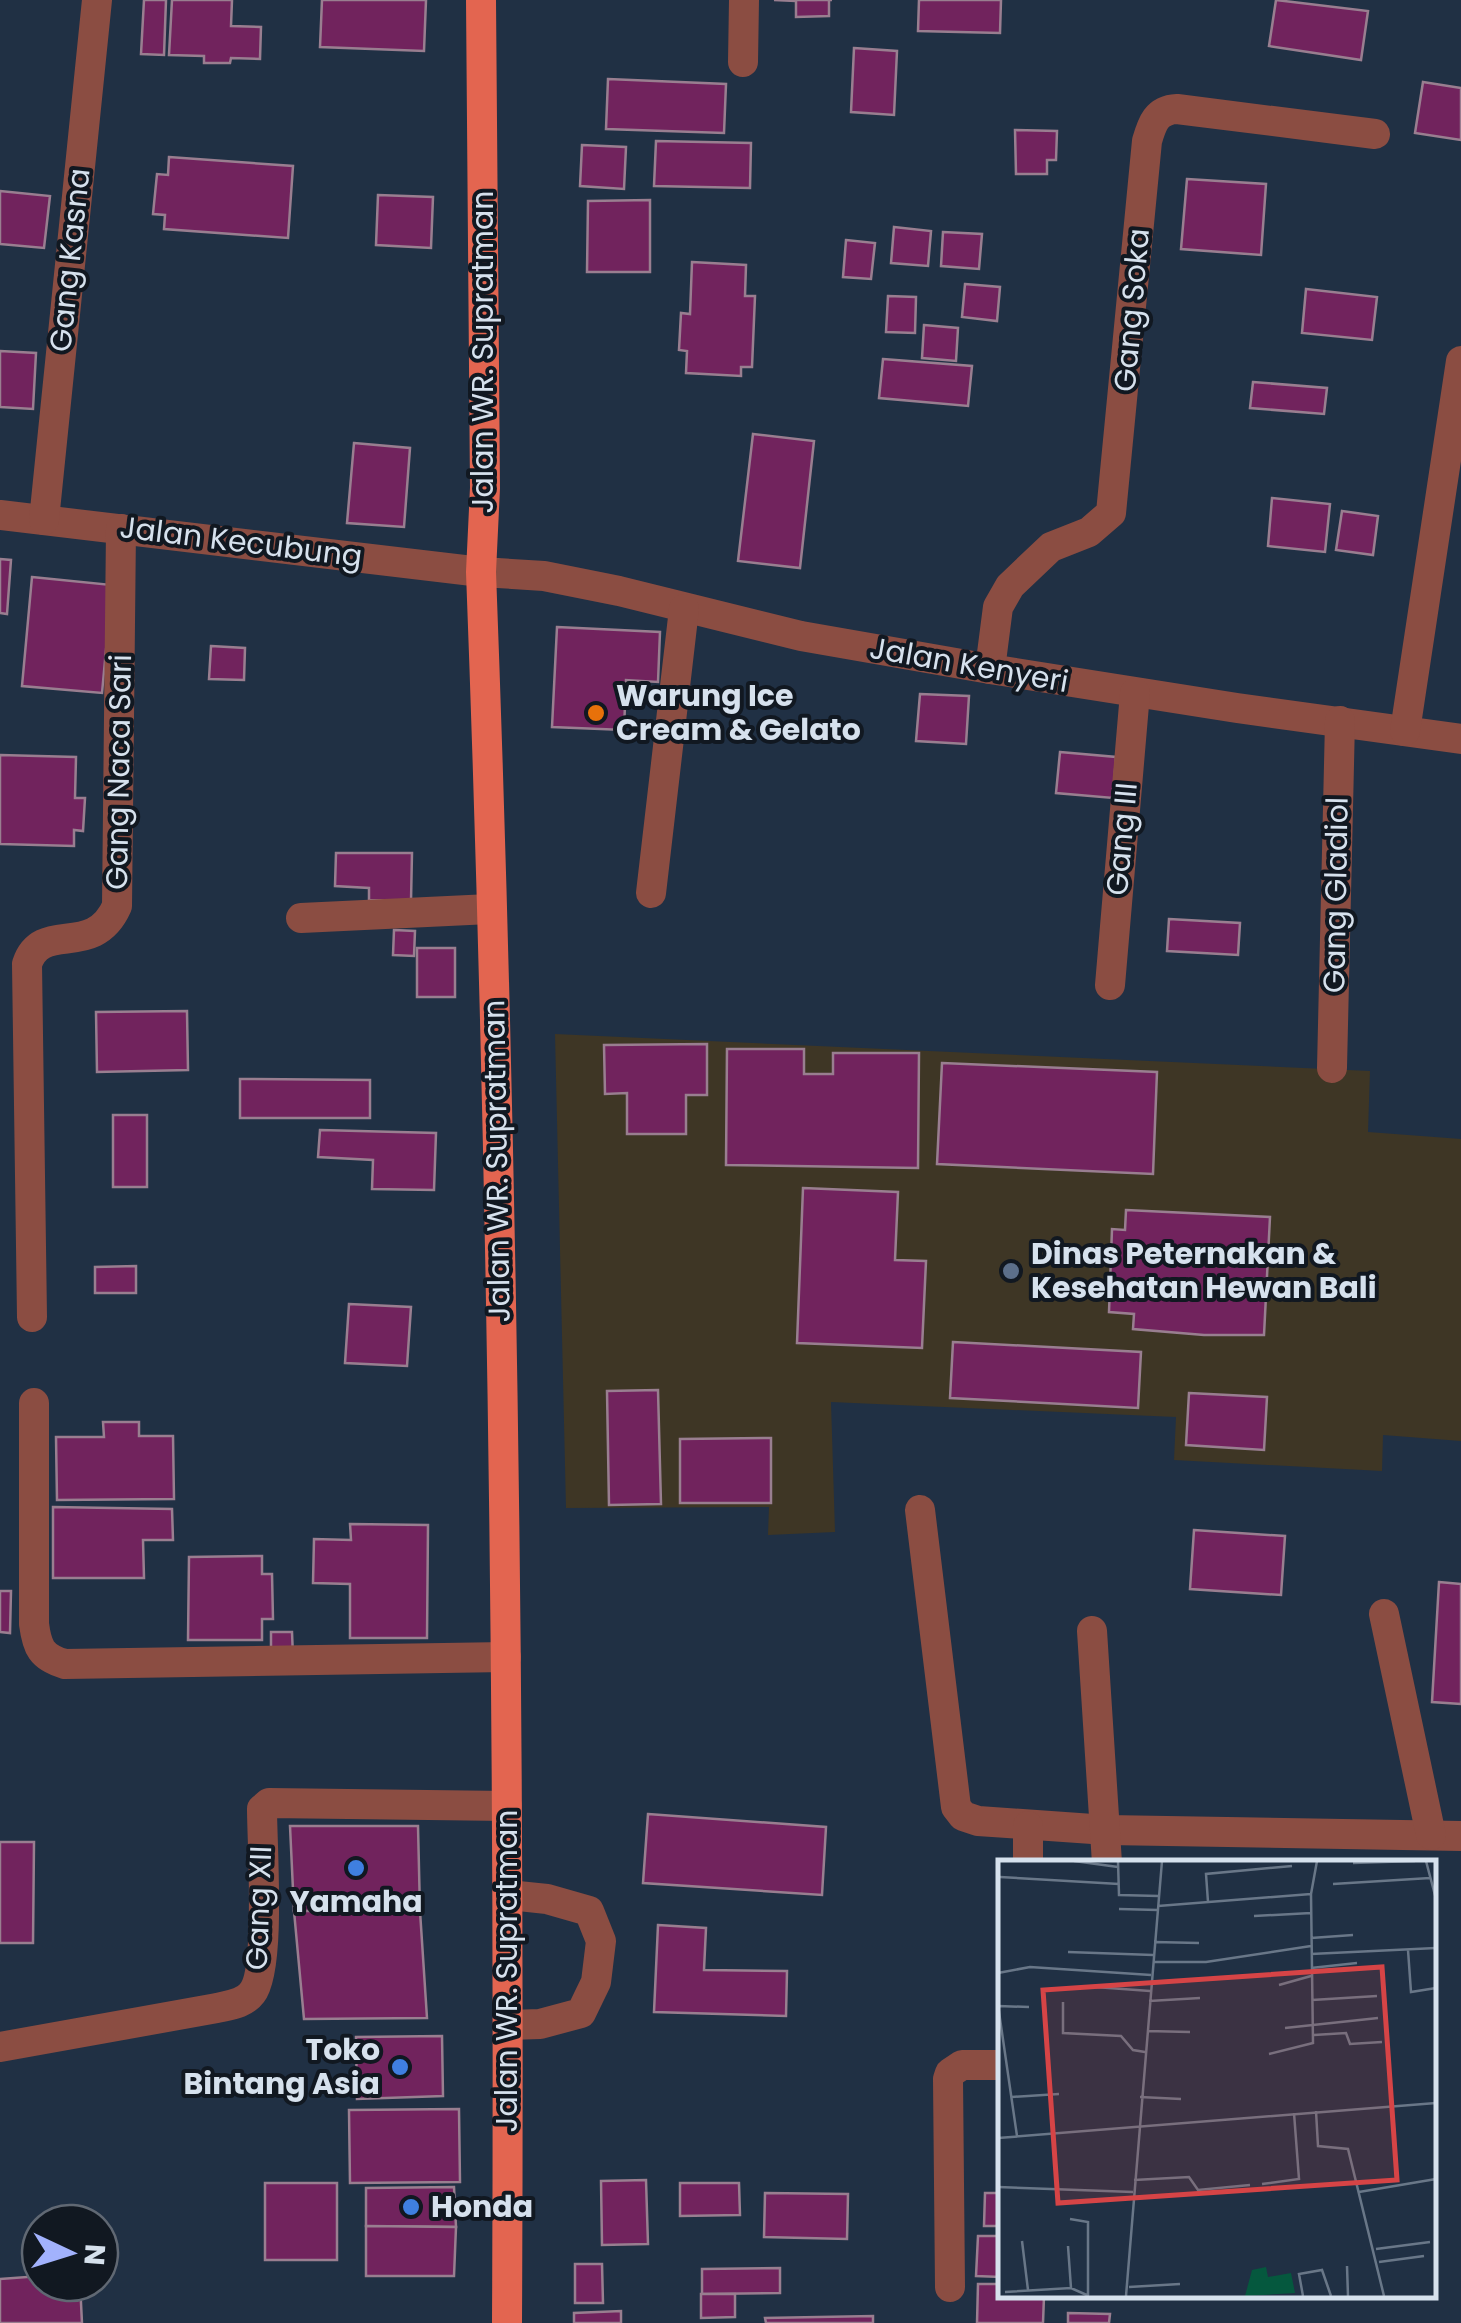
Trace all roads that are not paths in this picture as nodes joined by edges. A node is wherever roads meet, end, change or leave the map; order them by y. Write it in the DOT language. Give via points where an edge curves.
graph roads {
  1 [pos="97,0"];
  2 [pos="481,0"];
  3 [pos="744,0"];
  4 [pos="743,62"];
  5 [pos="1375,134"];
  6 [pos="1461,360"];
  7 [pos="0,515"];
  8 [pos="44,520"];
  9 [pos="122,529"];
  10 [pos="481,572"];
  11 [pos="684,609"];
  12 [pos="990,669"];
  13 [pos="1135,694"];
  14 [pos="1340,721"];
  15 [pos="1406,732"];
  16 [pos="1461,739"];
  17 [pos="651,893"];
  18 [pos="490,909"];
  19 [pos="300,918"];
  20 [pos="1110,985"];
  21 [pos="1332,1068"];
  22 [pos="32,1317"];
  23 [pos="34,1403"];
  24 [pos="920,1510"];
  25 [pos="1384,1614"];
  26 [pos="1092,1631"];
  27 [pos="506,1657"];
  28 [pos="507,1806"];
  29 [pos="1028,1826"];
  30 [pos="1107,1830"];
  31 [pos="1446,1835"];
  32 [pos="1263,1848"];
  33 [pos="1028,1860"];
  34 [pos="1107,1860"];
  35 [pos="508,1894"];
  36 [pos="508,2025"];
  37 [pos="0,2047"];
  38 [pos="998,2065"];
  39 [pos="950,2287"];
  40 [pos="507,2323"];
  1 -- 8 [label="street, Gang Kasna"];
  2 -- 10 [label="main road, Jalan WR. Supratman"];
  3 -- 4 [label="street"];
  5 -- 12 [label="street, Gang Soka" via="1177,108 1158,115 1147,142 1111,514 1090,532 1050,548 1010,586 998,606"];
  6 -- 15 [label="street"];
  7 -- 8 [label="street, Jalan Kecubung"];
  8 -- 9 [label="street, Jalan Kecubung"];
  9 -- 10 [label="street, Jalan Kecubung"];
  9 -- 22 [label="street, Gang Naca Sari" via="117,906 106,927 42,943 27,964"];
  10 -- 11 [label="street, Jalan Kenyeri" via="544,576"];
  10 -- 18 [label="main road, Jalan WR. Supratman"];
  11 -- 12 [label="street, Jalan Kenyeri"];
  11 -- 17 [label="street"];
  12 -- 13 [label="street, Jalan Kenyeri"];
  13 -- 14 [label="street, Jalan Kenyeri"];
  13 -- 20 [label="street, Gang III"];
  14 -- 15 [label="street, Jalan Kenyeri"];
  14 -- 21 [label="street, Gang Gladiol"];
  15 -- 16 [label="street, Jalan Kenyeri"];
  18 -- 19 [label="street"];
  18 -- 27 [label="main road, Jalan WR. Supratman"];
  23 -- 27 [label="street" via="34,1624 37,1647 51,1660"];
  24 -- 29 [label="street" via="956,1807 971,1819"];
  25 -- 31 [label="street"];
  26 -- 30 [label="street"];
  27 -- 28 [label="main road, Jalan WR. Supratman"];
  28 -- 35 [label="main road, Jalan WR. Supratman"];
  28 -- 37 [label="street, Gang XII" via="268,1803 262,1808 262,1960 246,1999"];
  29 -- 30 [label="street"];
  29 -- 33 [label="street"];
  30 -- 32 [label="street"];
  30 -- 34 [label="street"];
  31 -- 32 [label="street"];
  35 -- 36 [label="main road, Jalan WR. Supratman"];
  35 -- 36 [label="street" via="589,1912 602,1941 596,1982 581,2012"];
  36 -- 40 [label="main road, Jalan WR. Supratman"];
  38 -- 39 [label="street" via="962,2065 948,2079"];
}
